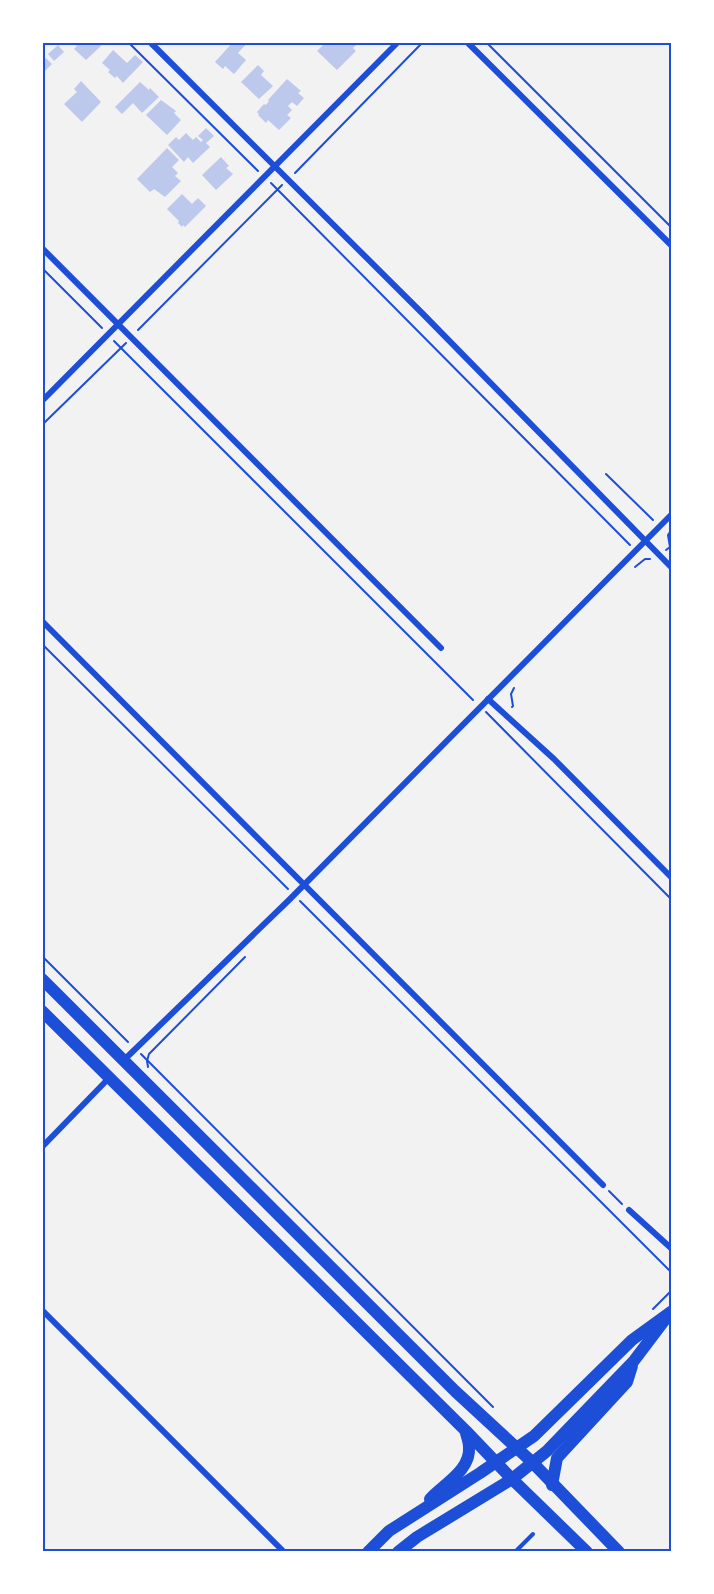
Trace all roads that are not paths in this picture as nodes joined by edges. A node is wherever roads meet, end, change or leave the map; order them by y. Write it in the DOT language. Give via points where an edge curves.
graph roads {
  1 [pos="150,42"];
  2 [pos="398,42"];
  3 [pos="467,42"];
  4 [pos="274,166"];
  5 [pos="672,246"];
  6 [pos="42,248"];
  7 [pos="118,324"];
  8 [pos="42,401"];
  9 [pos="672,514"];
  10 [pos="645,541"];
  11 [pos="672,568"];
  12 [pos="42,621"];
  13 [pos="441,648"];
  14 [pos="488,699"];
  15 [pos="672,878"];
  16 [pos="305,885"];
  17 [pos="42,979"];
  18 [pos="42,1011"];
  19 [pos="123,1061"];
  20 [pos="109,1078"];
  21 [pos="42,1148"];
  22 [pos="603,1185"];
  23 [pos="629,1210"];
  24 [pos="672,1249"];
  25 [pos="42,1310"];
  26 [pos="672,1310"];
  27 [pos="633,1362"];
  28 [pos="466,1431"];
  29 [pos="516,1448"];
  30 [pos="532,1462"];
  31 [pos="495,1463"];
  32 [pos="512,1479"];
  33 [pos="552,1485"];
  34 [pos="417,1512"];
  35 [pos="533,1534"];
  36 [pos="284,1552"];
  37 [pos="368,1552"];
  38 [pos="398,1552"];
  39 [pos="515,1552"];
  40 [pos="587,1552"];
  41 [pos="619,1552"];
  1 -- 4 [label="street"];
  2 -- 4 [label="street"];
  3 -- 5 [label="street"];
  4 -- 7 [label="street"];
  4 -- 10 [label="street"];
  6 -- 7 [label="street"];
  7 -- 8 [label="street"];
  7 -- 13 [label="street"];
  9 -- 10 [label="street"];
  10 -- 11 [label="street"];
  10 -- 14 [label="street"];
  12 -- 16 [label="street"];
  14 -- 15 [label="street" via="554,759"];
  14 -- 16 [label="street"];
  16 -- 19 [label="street"];
  16 -- 22 [label="street"];
  17 -- 19 [label="main road"];
  18 -- 20 [label="main road"];
  19 -- 29 [label="main road"];
  20 -- 21 [label="street"];
  20 -- 28 [label="main road"];
  23 -- 24 [label="street"];
  25 -- 36 [label="street"];
  26 -- 27 [label="main road"];
  26 -- 29 [label="main road" via="632,1340 534,1436"];
  27 -- 30 [label="main road"];
  27 -- 33 [label="main road" via="627,1382 557,1458"];
  28 -- 31 [label="main road"];
  28 -- 34 [label="main road" via="469,1448 464,1467"];
  29 -- 30 [label="main road"];
  29 -- 31 [label="main road"];
  30 -- 32 [label="main road"];
  30 -- 33 [label="main road"];
  31 -- 32 [label="main road"];
  31 -- 34 [label="main road"];
  32 -- 38 [label="main road"];
  32 -- 40 [label="main road"];
  33 -- 41 [label="main road"];
  34 -- 37 [label="main road"];
  35 -- 39 [label="lane"];
}
